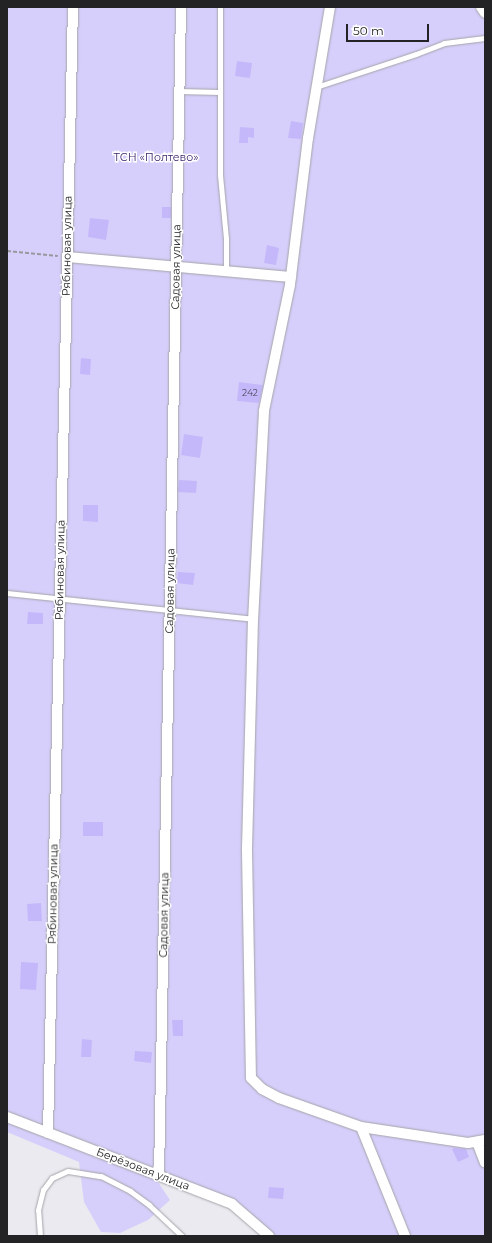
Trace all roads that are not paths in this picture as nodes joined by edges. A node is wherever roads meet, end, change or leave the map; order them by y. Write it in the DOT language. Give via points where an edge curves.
graph roads {
  1 [pos="73,7"];
  2 [pos="181,7"];
  3 [pos="220,7"];
  4 [pos="330,7"];
  5 [pos="481,7"];
  6 [pos="485,13"];
  7 [pos="485,38"];
  8 [pos="316,87"];
  9 [pos="180,91"];
  10 [pos="219,92"];
  11 [pos="67,256"];
  12 [pos="176,267"];
  13 [pos="226,271"];
  14 [pos="291,277"];
  15 [pos="7,593"];
  16 [pos="60,598"];
  17 [pos="170,610"];
  18 [pos="253,619"];
  19 [pos="7,1117"];
  20 [pos="361,1127"];
  21 [pos="48,1133"];
  22 [pos="481,1141"];
  23 [pos="485,1163"];
  24 [pos="159,1175"];
  25 [pos="40,1236"];
  26 [pos="182,1236"];
  27 [pos="269,1236"];
  28 [pos="405,1236"];
  1 -- 11 [label="street, Рябиновая улица"];
  2 -- 9 [label="street, Садовая улица"];
  3 -- 10 [label="lane"];
  4 -- 8 [label="street"];
  5 -- 6 [label="street"];
  7 -- 8 [label="lane" via="444,43"];
  8 -- 14 [label="street"];
  9 -- 10 [label="lane"];
  9 -- 12 [label="street, Садовая улица"];
  10 -- 13 [label="lane" via="220,175 226,238"];
  11 -- 12 [label="street"];
  11 -- 16 [label="street, Рябиновая улица"];
  12 -- 13 [label="street"];
  12 -- 17 [label="street, Садовая улица"];
  13 -- 14 [label="street"];
  14 -- 18 [label="street" via="264,411"];
  15 -- 16 [label="lane"];
  16 -- 17 [label="lane"];
  16 -- 21 [label="street, Рябиновая улица"];
  17 -- 18 [label="lane"];
  17 -- 24 [label="street, Садовая улица"];
  18 -- 20 [label="street" via="247,851 251,1078 262,1089 279,1098"];
  19 -- 21 [label="street, Берёзовая улица"];
  20 -- 22 [label="street" via="468,1143"];
  20 -- 28 [label="street"];
  21 -- 24 [label="street, Берёзовая улица"];
  22 -- 23 [label="street"];
  24 -- 27 [label="street, Берёзовая улица" via="232,1204"];
  25 -- 26 [label="lane" via="38,1210 43,1190 52,1178 68,1171 101,1176 130,1191"];
}
